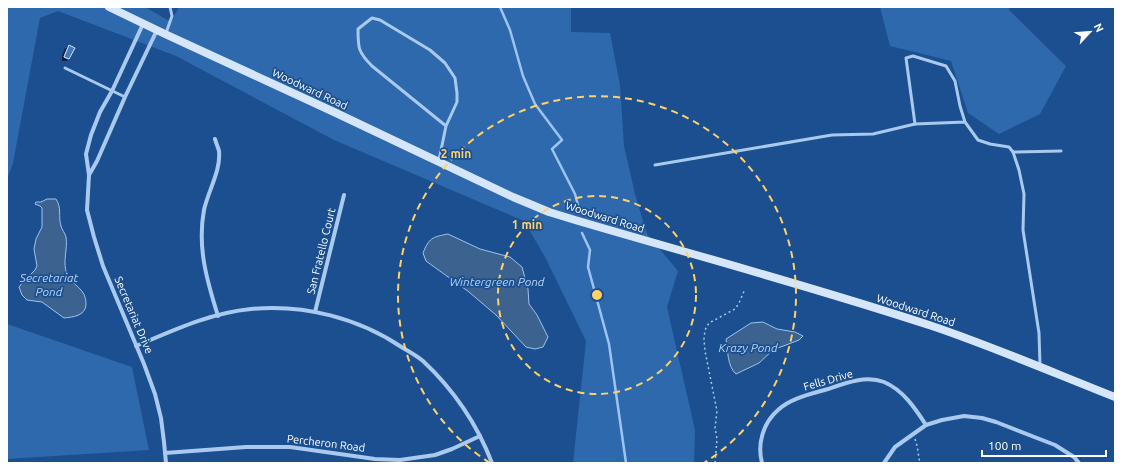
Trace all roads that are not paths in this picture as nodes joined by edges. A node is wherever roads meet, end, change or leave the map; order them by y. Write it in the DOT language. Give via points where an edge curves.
graph roads {
  1 [pos="109,7"];
  2 [pos="170,7"];
  3 [pos="143,24"];
  4 [pos="157,30"];
  5 [pos="165,34"];
  6 [pos="65,68"];
  7 [pos="112,91"];
  8 [pos="125,97"];
  9 [pos="965,122"];
  10 [pos="915,124"];
  11 [pos="446,126"];
  12 [pos="216,140"];
  13 [pos="1061,151"];
  14 [pos="1013,152"];
  15 [pos="439,162"];
  16 [pos="655,165"];
  17 [pos="89,175"];
  18 [pos="344,195"];
  19 [pos="315,312"];
  20 [pos="218,316"];
  21 [pos="136,346"];
  22 [pos="1040,367"];
  23 [pos="1115,397"];
  24 [pos="926,425"];
  25 [pos="480,436"];
  26 [pos="165,453"];
  27 [pos="166,463"];
  28 [pos="492,463"];
  29 [pos="762,463"];
  30 [pos="884,463"];
  31 [pos="1079,463"];
  1 -- 3 [label="street, Woodward Road"];
  2 -- 5 [label="lane" via="172,16"];
  3 -- 4 [label="street, Woodward Road"];
  3 -- 7 [label="street, Secretariat Drive"];
  4 -- 5 [label="street, Woodward Road"];
  4 -- 8 [label="street, Secretariat Drive"];
  5 -- 15 [label="street, Woodward Road"];
  6 -- 7 [label="lane"];
  7 -- 8 [label="lane"];
  7 -- 17 [label="street, Secretariat Drive" via="91,135 86,154"];
  8 -- 17 [label="street, Secretariat Drive"];
  9 -- 10 [label="lane"];
  9 -- 10 [label="lane" via="955,81 946,66 913,56 906,58"];
  9 -- 14 [label="lane" via="978,140 1009,147"];
  10 -- 16 [label="lane" via="872,134 832,136"];
  11 -- 11 [label="lane" via="363,57 358,46 358,28 372,18 380,20 430,50 445,63 455,78 457,93 457,102"];
  11 -- 15 [label="lane"];
  12 -- 20 [label="street" via="219,152 217,170 208,194 201,232 209,286"];
  13 -- 14 [label="lane"];
  14 -- 22 [label="lane" via="1024,194 1023,230 1039,333"];
  15 -- 22 [label="street, Woodward Road" via="562,216 857,302 960,336"];
  17 -- 21 [label="street, Secretariat Drive" via="87,210 94,237 103,266"];
  18 -- 19 [label="street, San Fratello Court"];
  19 -- 20 [label="street" via="274,307"];
  19 -- 25 [label="street" via="359,324 394,341 422,360 457,398"];
  20 -- 21 [label="street" via="196,321"];
  21 -- 26 [label="street, Secretariat Drive" via="155,394"];
  22 -- 23 [label="street, Woodward Road"];
  24 -- 29 [label="street, Fells Drive" via="904,395 884,382 848,382 799,398 777,410 764,430 760,446"];
  24 -- 30 [label="street" via="895,447"];
  24 -- 31 [label="street" via="964,416 982,418 1055,445"];
  25 -- 26 [label="street, Percheron Road" via="435,455 400,460 290,447"];
  25 -- 28 [label="street"];
  26 -- 27 [label="street, Secretariat Drive"];
}
